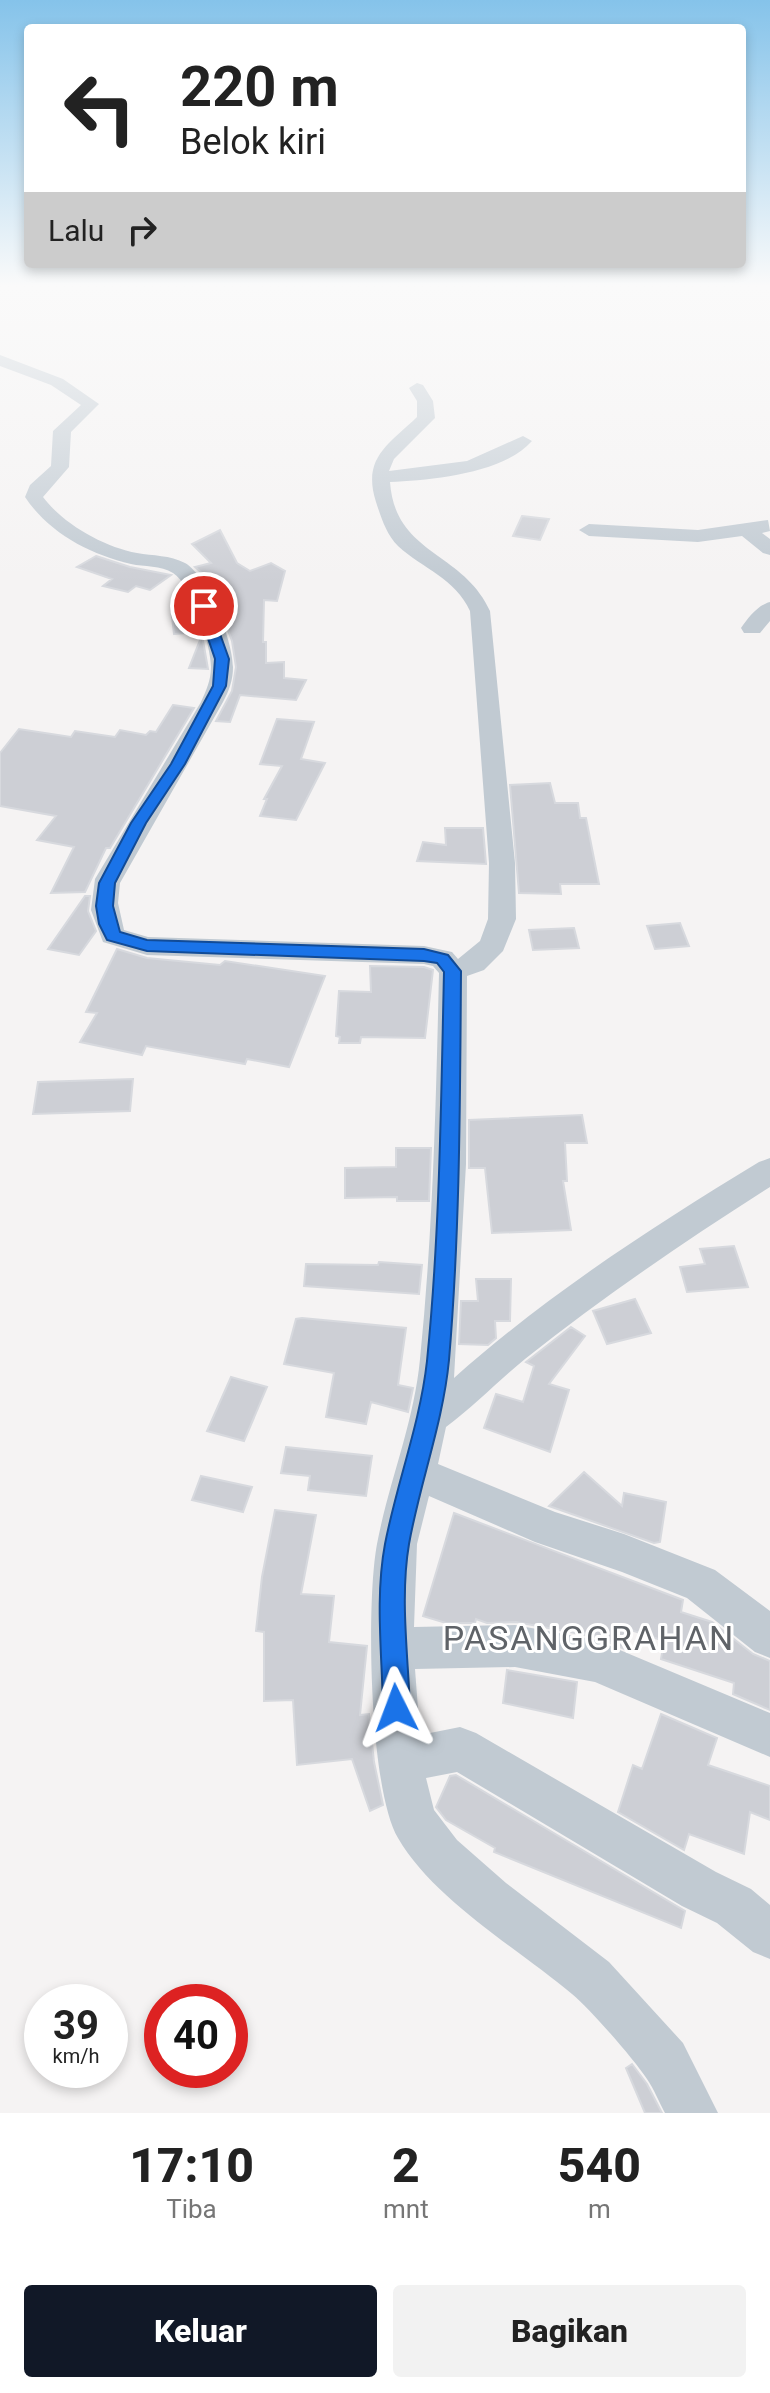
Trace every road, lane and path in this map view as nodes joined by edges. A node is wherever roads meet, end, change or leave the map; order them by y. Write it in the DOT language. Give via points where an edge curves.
graph roads {
  1 [pos="63,386"];
  2 [pos="417,388"];
  3 [pos="523,441"];
  4 [pos="379,477"];
  5 [pos="761,527"];
  6 [pos="589,530"];
  7 [pos="770,549"];
  8 [pos="770,608"];
  9 [pos="752,628"];
  10 [pos="453,971"];
  11 [pos="770,1171"];
  12 [pos="429,1418"];
  13 [pos="416,1473"];
  14 [pos="770,1637"];
  15 [pos="394,1649"];
  16 [pos="770,1735"];
  17 [pos="400,1761"];
  18 [pos="770,1935"];
  19 [pos="692,2113"];
  1 -- 10 [label="street" via="91,404 62,431 60,467 37,489 39,507 99,546 184,572 204,606 222,659 209,709 107,883 104,906 113,936 147,946 424,955 442,959"];
  2 -- 4 [label="street" via="426,418 387,456"];
  3 -- 4 [label="street" via="481,464"];
  4 -- 10 [label="street" via="394,527 404,541 452,574 472,593 480,611 502,919 485,953"];
  5 -- 6 [label="street" via="698,536"];
  5 -- 7 [label="street" via="750,533"];
  8 -- 9 [label="street"];
  10 -- 12 [label="street" via="450,1164 438,1362"];
  11 -- 12 [label="street" via="653,1244 510,1350"];
  12 -- 13 [label="street"];
  13 -- 14 [label="street" via="701,1584"];
  13 -- 15 [label="street" via="397,1544"];
  15 -- 16 [label="street" via="515,1646 596,1661"];
  15 -- 17 [label="street"];
  17 -- 18 [label="street" via="460,1749 734,1906"];
  17 -- 19 [label="street" via="414,1822 441,1856 592,1979 665,2061"];
}
